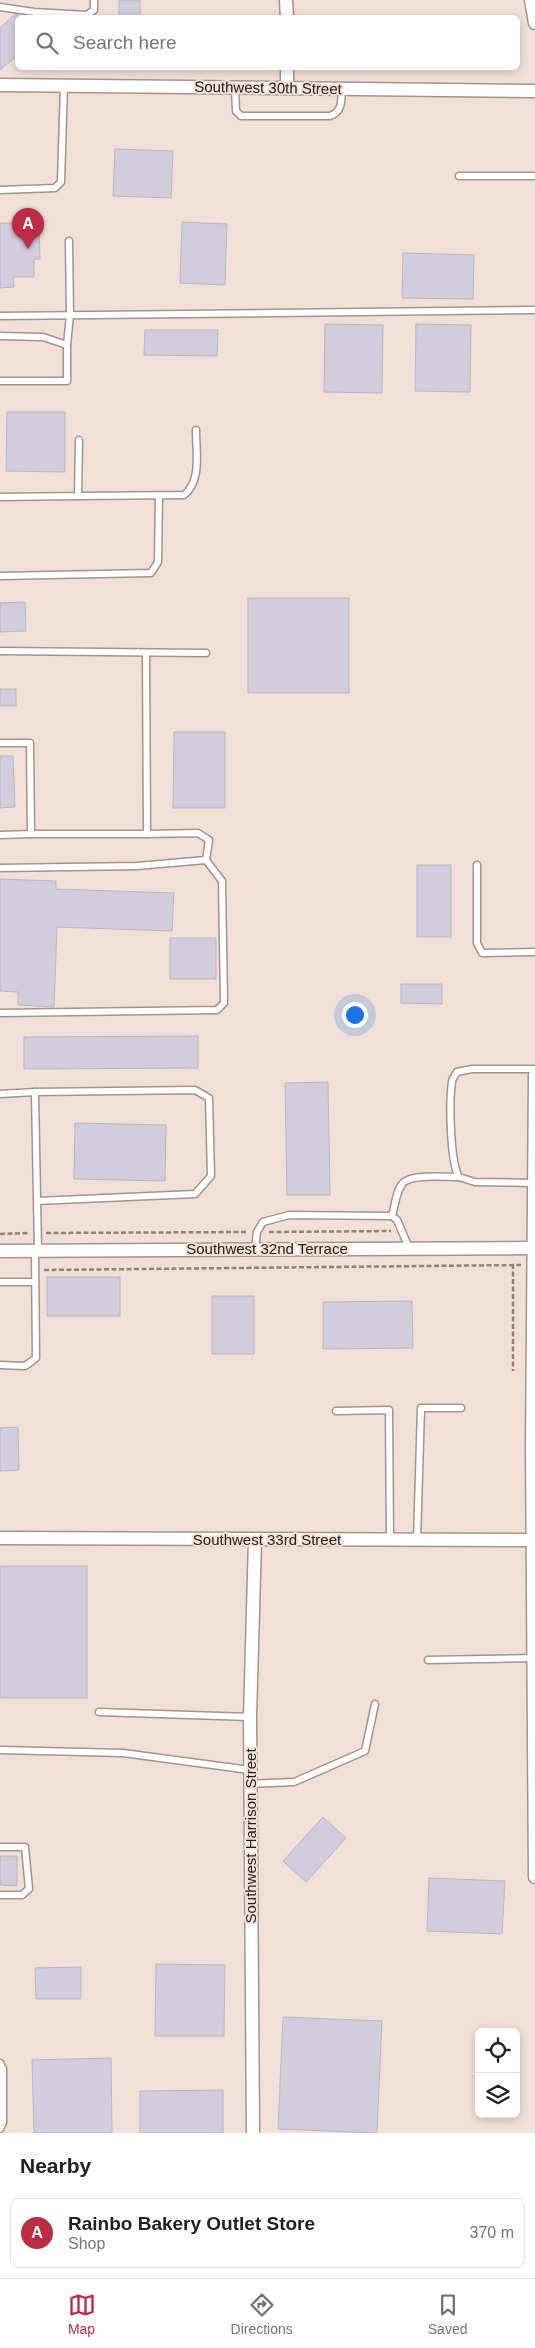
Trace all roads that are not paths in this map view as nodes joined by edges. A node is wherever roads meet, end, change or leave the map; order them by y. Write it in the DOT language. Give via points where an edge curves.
graph roads {
  1 [pos="94,0"];
  2 [pos="286,0"];
  3 [pos="533,6"];
  4 [pos="0,7"];
  5 [pos="287,15"];
  6 [pos="535,23"];
  7 [pos="287,70"];
  8 [pos="0,85"];
  9 [pos="64,85"];
  10 [pos="235,87"];
  11 [pos="287,88"];
  12 [pos="342,88"];
  13 [pos="535,91"];
  14 [pos="459,176"];
  15 [pos="535,176"];
  16 [pos="0,190"];
  17 [pos="69,241"];
  18 [pos="535,310"];
  19 [pos="70,315"];
  20 [pos="0,316"];
  21 [pos="0,336"];
  22 [pos="67,345"];
  23 [pos="0,381"];
  24 [pos="196,430"];
  25 [pos="79,440"];
  26 [pos="78,496"];
  27 [pos="159,496"];
  28 [pos="0,497"];
  29 [pos="0,576"];
  30 [pos="0,651"];
  31 [pos="146,653"];
  32 [pos="206,653"];
  33 [pos="0,743"];
  34 [pos="31,834"];
  35 [pos="147,834"];
  36 [pos="0,835"];
  37 [pos="206,860"];
  38 [pos="477,865"];
  39 [pos="0,868"];
  40 [pos="535,952"];
  41 [pos="0,1013"];
  42 [pos="535,1069"];
  43 [pos="535,1076"];
  44 [pos="35,1092"];
  45 [pos="0,1094"];
  46 [pos="459,1176"];
  47 [pos="534,1182"];
  48 [pos="38,1201"];
  49 [pos="392,1216"];
  50 [pos="408,1248"];
  51 [pos="534,1248"];
  52 [pos="255,1249"];
  53 [pos="0,1251"];
  54 [pos="37,1251"];
  55 [pos="0,1282"];
  56 [pos="35,1282"];
  57 [pos="0,1365"];
  58 [pos="534,1406"];
  59 [pos="461,1408"];
  60 [pos="336,1411"];
  61 [pos="534,1448"];
  62 [pos="0,1538"];
  63 [pos="255,1540"];
  64 [pos="390,1540"];
  65 [pos="418,1540"];
  66 [pos="534,1540"];
  67 [pos="533,1658"];
  68 [pos="428,1660"];
  69 [pos="375,1704"];
  70 [pos="99,1712"];
  71 [pos="250,1717"];
  72 [pos="0,1750"];
  73 [pos="250,1770"];
  74 [pos="250,1784"];
  75 [pos="0,1846"];
  76 [pos="535,1877"];
  77 [pos="0,1895"];
  78 [pos="0,2063"];
  79 [pos="0,2129"];
  80 [pos="253,2133"];
  1 -- 4 [label="lane" via="94,10 87,15"];
  2 -- 5 [label="street"];
  3 -- 6 [label="street"];
  7 -- 11 [label="street"];
  8 -- 9 [label="street, Southwest 30th Street"];
  9 -- 10 [label="street, Southwest 30th Street"];
  9 -- 16 [label="lane" via="61,182 55,188"];
  10 -- 11 [label="street, Southwest 30th Street"];
  10 -- 12 [label="lane" via="236,111 241,116 330,116 341,108"];
  11 -- 12 [label="street, Southwest 30th Street"];
  12 -- 13 [label="street, Southwest 30th Street"];
  14 -- 15 [label="lane"];
  17 -- 19 [label="lane"];
  18 -- 19 [label="lane"];
  19 -- 20 [label="lane"];
  19 -- 22 [label="lane"];
  21 -- 22 [label="lane" via="42,337"];
  22 -- 23 [label="lane" via="67,381"];
  24 -- 27 [label="lane" via="193,488 184,496"];
  25 -- 26 [label="lane"];
  26 -- 27 [label="lane"];
  26 -- 28 [label="lane"];
  27 -- 29 [label="lane" via="158,562 151,574"];
  30 -- 31 [label="lane"];
  31 -- 32 [label="lane"];
  31 -- 35 [label="lane"];
  33 -- 34 [label="lane" via="30,743"];
  34 -- 35 [label="lane"];
  34 -- 36 [label="lane"];
  35 -- 37 [label="lane" via="198,832 210,840"];
  37 -- 39 [label="lane" via="137,866"];
  37 -- 41 [label="lane" via="222,881 224,1003 217,1010"];
  38 -- 40 [label="lane" via="477,943 482,953"];
  42 -- 46 [label="lane" via="457,1072 452,1080 451,1114 453,1160"];
  43 -- 47 [label="street"];
  44 -- 45 [label="lane"];
  44 -- 48 [label="lane"];
  44 -- 48 [label="lane" via="195,1090 209,1098 211,1176 195,1194"];
  46 -- 47 [label="lane" via="475,1182"];
  46 -- 49 [label="lane" via="413,1178 404,1182"];
  47 -- 51 [label="street"];
  48 -- 54 [label="lane"];
  49 -- 50 [label="lane" via="398,1220"];
  49 -- 52 [label="lane" via="289,1215 263,1222 257,1232"];
  50 -- 51 [label="street, Southwest 32nd Terrace"];
  50 -- 52 [label="street, Southwest 32nd Terrace"];
  51 -- 58 [label="street"];
  52 -- 54 [label="street, Southwest 32nd Terrace"];
  53 -- 54 [label="street, Southwest 32nd Terrace"];
  54 -- 56 [label="lane"];
  55 -- 56 [label="lane"];
  56 -- 57 [label="lane" via="36,1358 25,1366"];
  58 -- 61 [label="street"];
  59 -- 65 [label="lane" via="421,1408"];
  60 -- 64 [label="lane" via="389,1410"];
  61 -- 66 [label="street"];
  62 -- 63 [label="street, Southwest 33rd Street"];
  63 -- 64 [label="street, Southwest 33rd Street"];
  63 -- 71 [label="street, Southwest Harrison Street"];
  64 -- 65 [label="street, Southwest 33rd Street"];
  65 -- 66 [label="street, Southwest 33rd Street"];
  66 -- 67 [label="street"];
  67 -- 68 [label="lane"];
  67 -- 76 [label="street"];
  69 -- 74 [label="lane" via="365,1751 294,1782"];
  70 -- 71 [label="lane"];
  71 -- 73 [label="street, Southwest Harrison Street"];
  72 -- 73 [label="lane" via="123,1753"];
  73 -- 74 [label="street, Southwest Harrison Street"];
  74 -- 80 [label="street, Southwest Harrison Street"];
  75 -- 77 [label="lane" via="25,1847 29,1889 22,1895"];
  78 -- 79 [label="lane" via="3,2069 3,2122"];
}
